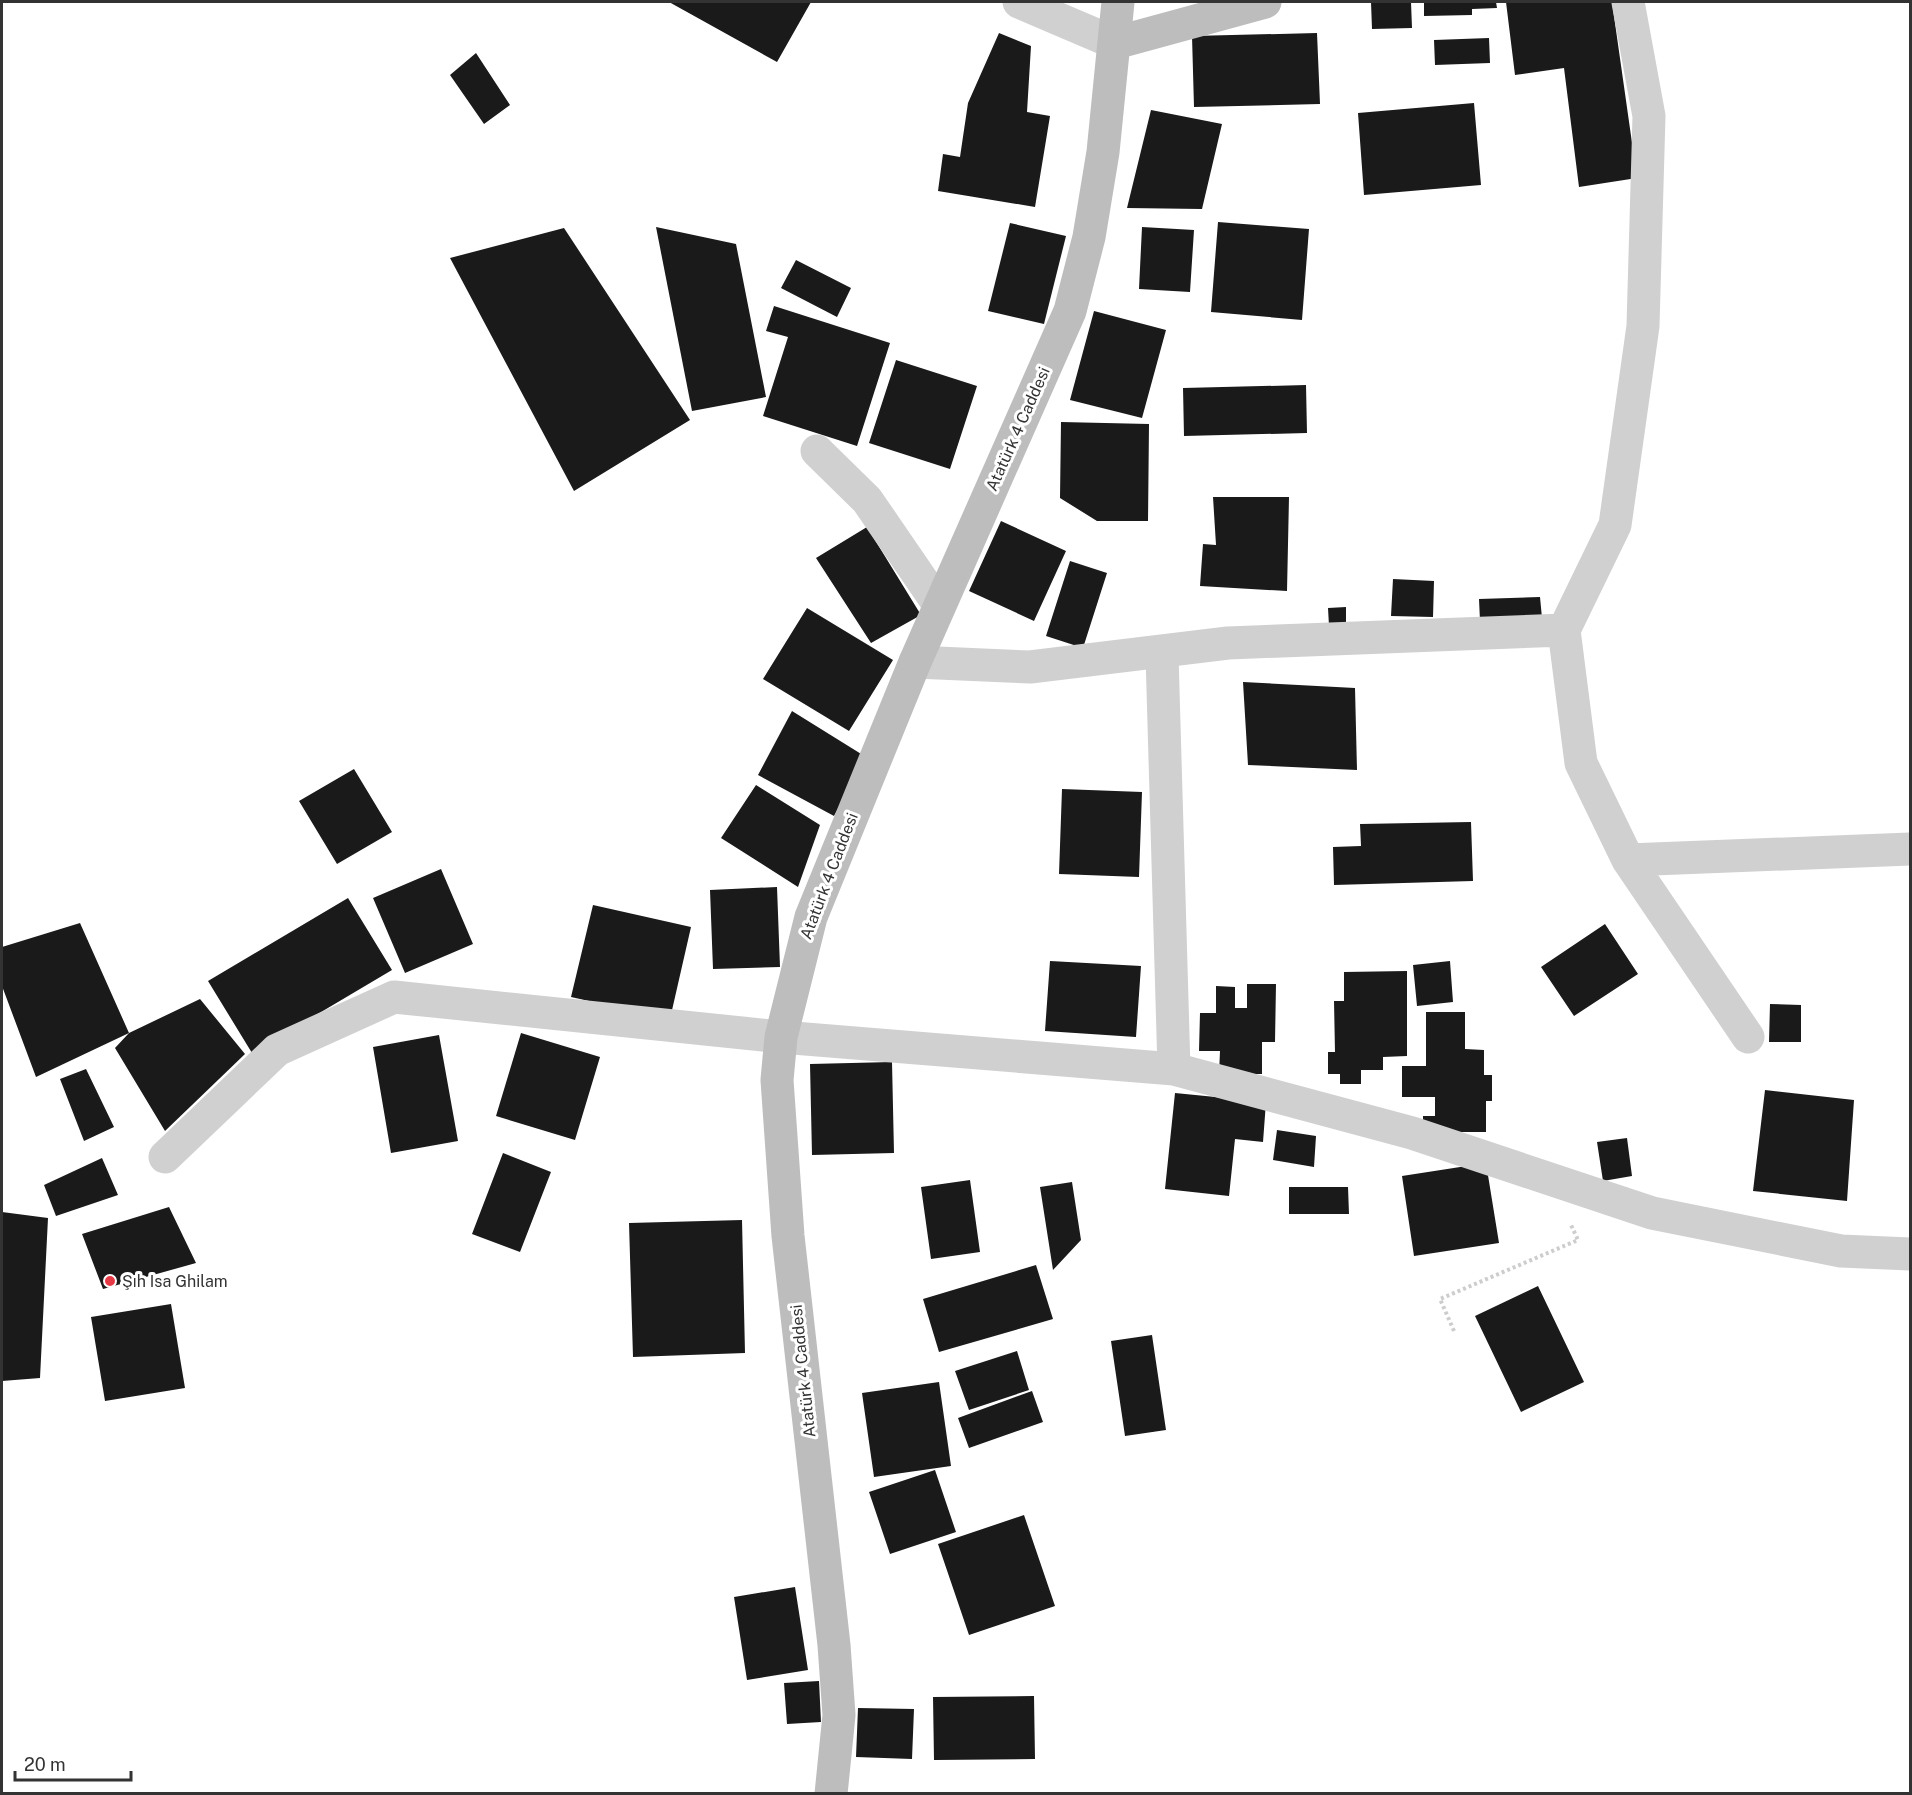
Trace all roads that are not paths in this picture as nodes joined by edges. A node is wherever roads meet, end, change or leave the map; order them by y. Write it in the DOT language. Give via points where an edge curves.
graph roads {
  1 [pos="1019,2"];
  2 [pos="1118,2"];
  3 [pos="1265,2"];
  4 [pos="1628,2"];
  5 [pos="1115,43"];
  6 [pos="817,451"];
  7 [pos="939,605"];
  8 [pos="1564,630"];
  9 [pos="1160,652"];
  10 [pos="915,662"];
  11 [pos="1911,849"];
  12 [pos="1628,860"];
  13 [pos="781,1037"];
  14 [pos="1748,1037"];
  15 [pos="1174,1070"];
  16 [pos="165,1157"];
  17 [pos="1911,1254"];
  18 [pos="831,1794"];
  1 -- 5 [label="street"];
  2 -- 5 [label="street, Atatürk 4 Caddesi"];
  3 -- 5 [label="street"];
  4 -- 8 [label="street" via="1649,116 1643,326 1615,525"];
  5 -- 7 [label="street, Atatürk 4 Caddesi" via="1094,205 1070,311"];
  6 -- 7 [label="street" via="867,500"];
  7 -- 10 [label="street, Atatürk 4 Caddesi"];
  8 -- 9 [label="street" via="1228,642"];
  8 -- 12 [label="street" via="1581,763"];
  9 -- 10 [label="street" via="1030,667"];
  9 -- 15 [label="street"];
  10 -- 13 [label="street, Atatürk 4 Caddesi" via="811,918"];
  11 -- 12 [label="street"];
  12 -- 14 [label="street"];
  13 -- 15 [label="street"];
  13 -- 16 [label="street" via="394,997 277,1050"];
  13 -- 18 [label="street, Atatürk 4 Caddesi" via="777,1080 788,1236 839,1715"];
  15 -- 17 [label="street" via="1413,1133 1652,1213 1841,1251"];
}
